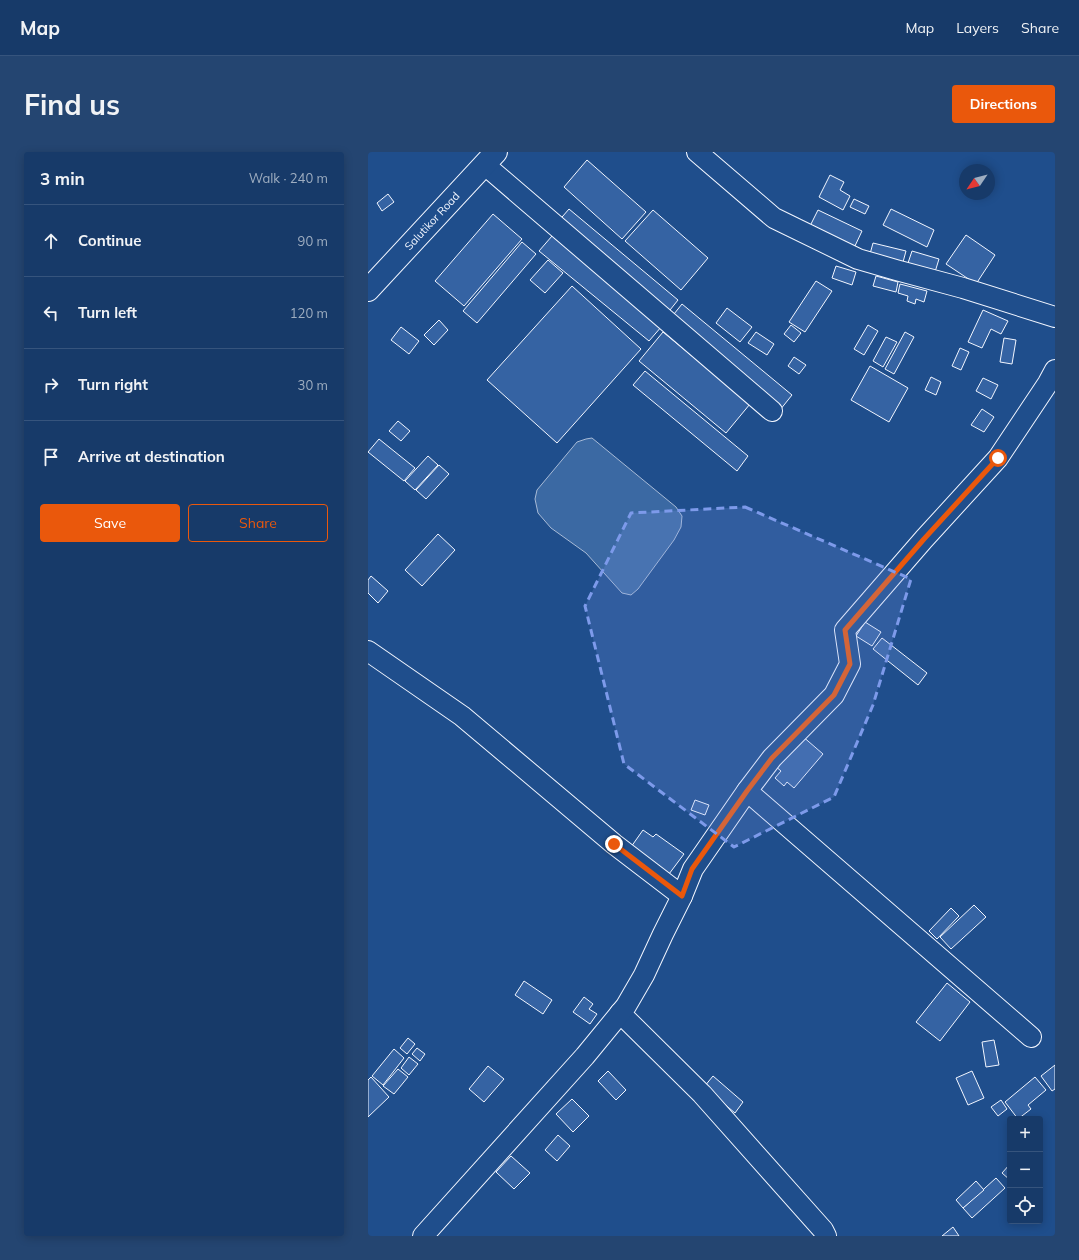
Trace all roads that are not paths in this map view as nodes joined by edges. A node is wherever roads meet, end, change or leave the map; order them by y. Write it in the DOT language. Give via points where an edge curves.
graph roads {
  1 [pos="697,152"];
  2 [pos="491,158"];
  3 [pos="368,290"];
  4 [pos="1055,317"];
  5 [pos="1055,370"];
  6 [pos="772,411"];
  7 [pos="368,651"];
  8 [pos="747,791"];
  9 [pos="682,896"];
  10 [pos="620,1013"];
  11 [pos="1031,1037"];
  12 [pos="423,1236"];
  13 [pos="826,1236"];
  1 -- 4 [label="street" via="774,218 858,259"];
  2 -- 3 [label="main road, Salutikor Road"];
  2 -- 6 [label="street"];
  5 -- 8 [label="street" via="998,458 845,630 850,664 834,695 772,758"];
  7 -- 9 [label="street" via="462,716 614,844"];
  8 -- 9 [label="street" via="692,869"];
  8 -- 11 [label="street"];
  9 -- 10 [label="street" via="644,976"];
  10 -- 12 [label="street" via="585,1056"];
  10 -- 13 [label="street" via="702,1094"];
}
